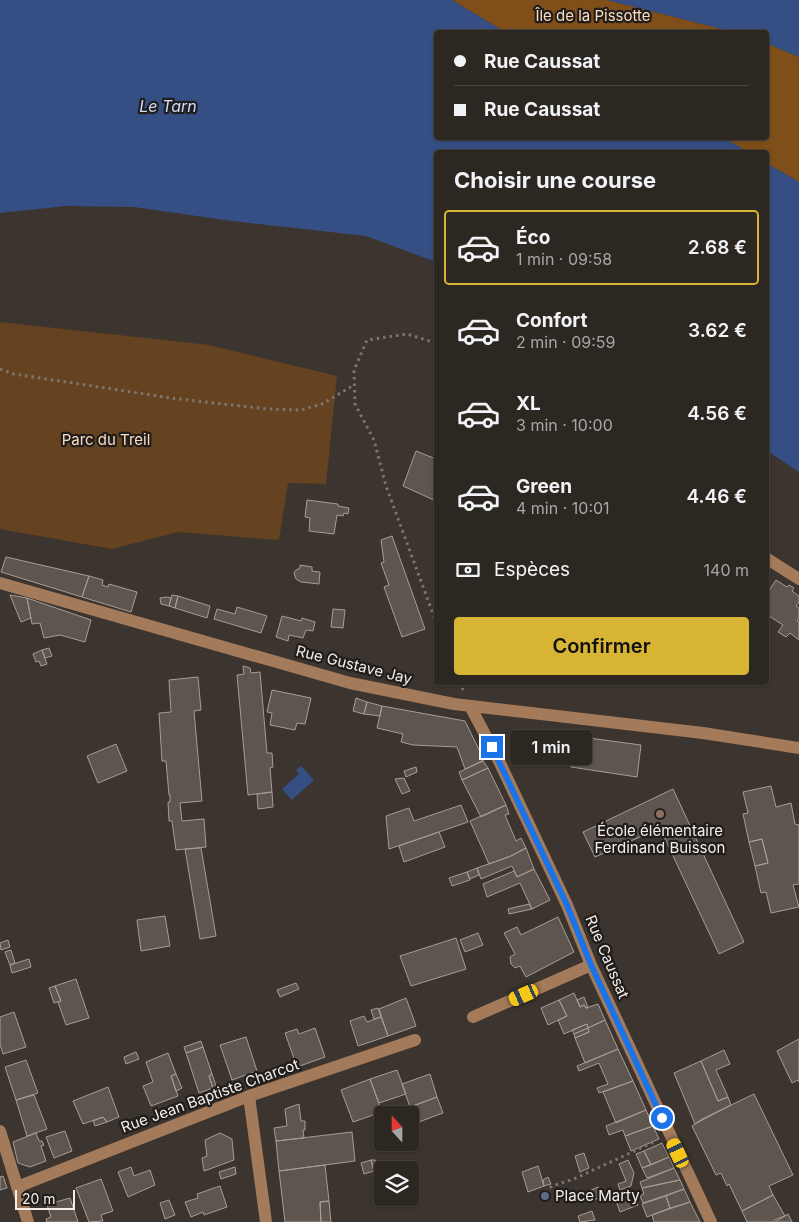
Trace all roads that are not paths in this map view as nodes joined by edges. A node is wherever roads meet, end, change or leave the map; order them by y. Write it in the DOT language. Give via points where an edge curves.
graph roads {
  1 [pos="769,560"];
  2 [pos="799,579"];
  3 [pos="0,583"];
  4 [pos="470,706"];
  5 [pos="799,748"];
  6 [pos="591,965"];
  7 [pos="473,1017"];
  8 [pos="415,1040"];
  9 [pos="249,1096"];
  10 [pos="0,1132"];
  11 [pos="18,1187"];
  12 [pos="28,1222"];
  13 [pos="266,1222"];
  14 [pos="710,1222"];
  1 -- 2 [label="street"];
  3 -- 4 [label="street, Rue Gustave Jay" via="350,683"];
  4 -- 5 [label="street, Rue Gustave Jay" via="703,733"];
  4 -- 6 [label="street, Rue Caussat" via="567,905"];
  6 -- 7 [label="street"];
  6 -- 14 [label="street, Rue Caussat"];
  8 -- 9 [label="street, Rue Jean Baptiste Charcot"];
  9 -- 11 [label="street, Rue Jean Baptiste Charcot"];
  9 -- 13 [label="street"];
  10 -- 11 [label="street"];
  11 -- 12 [label="street"];
}
